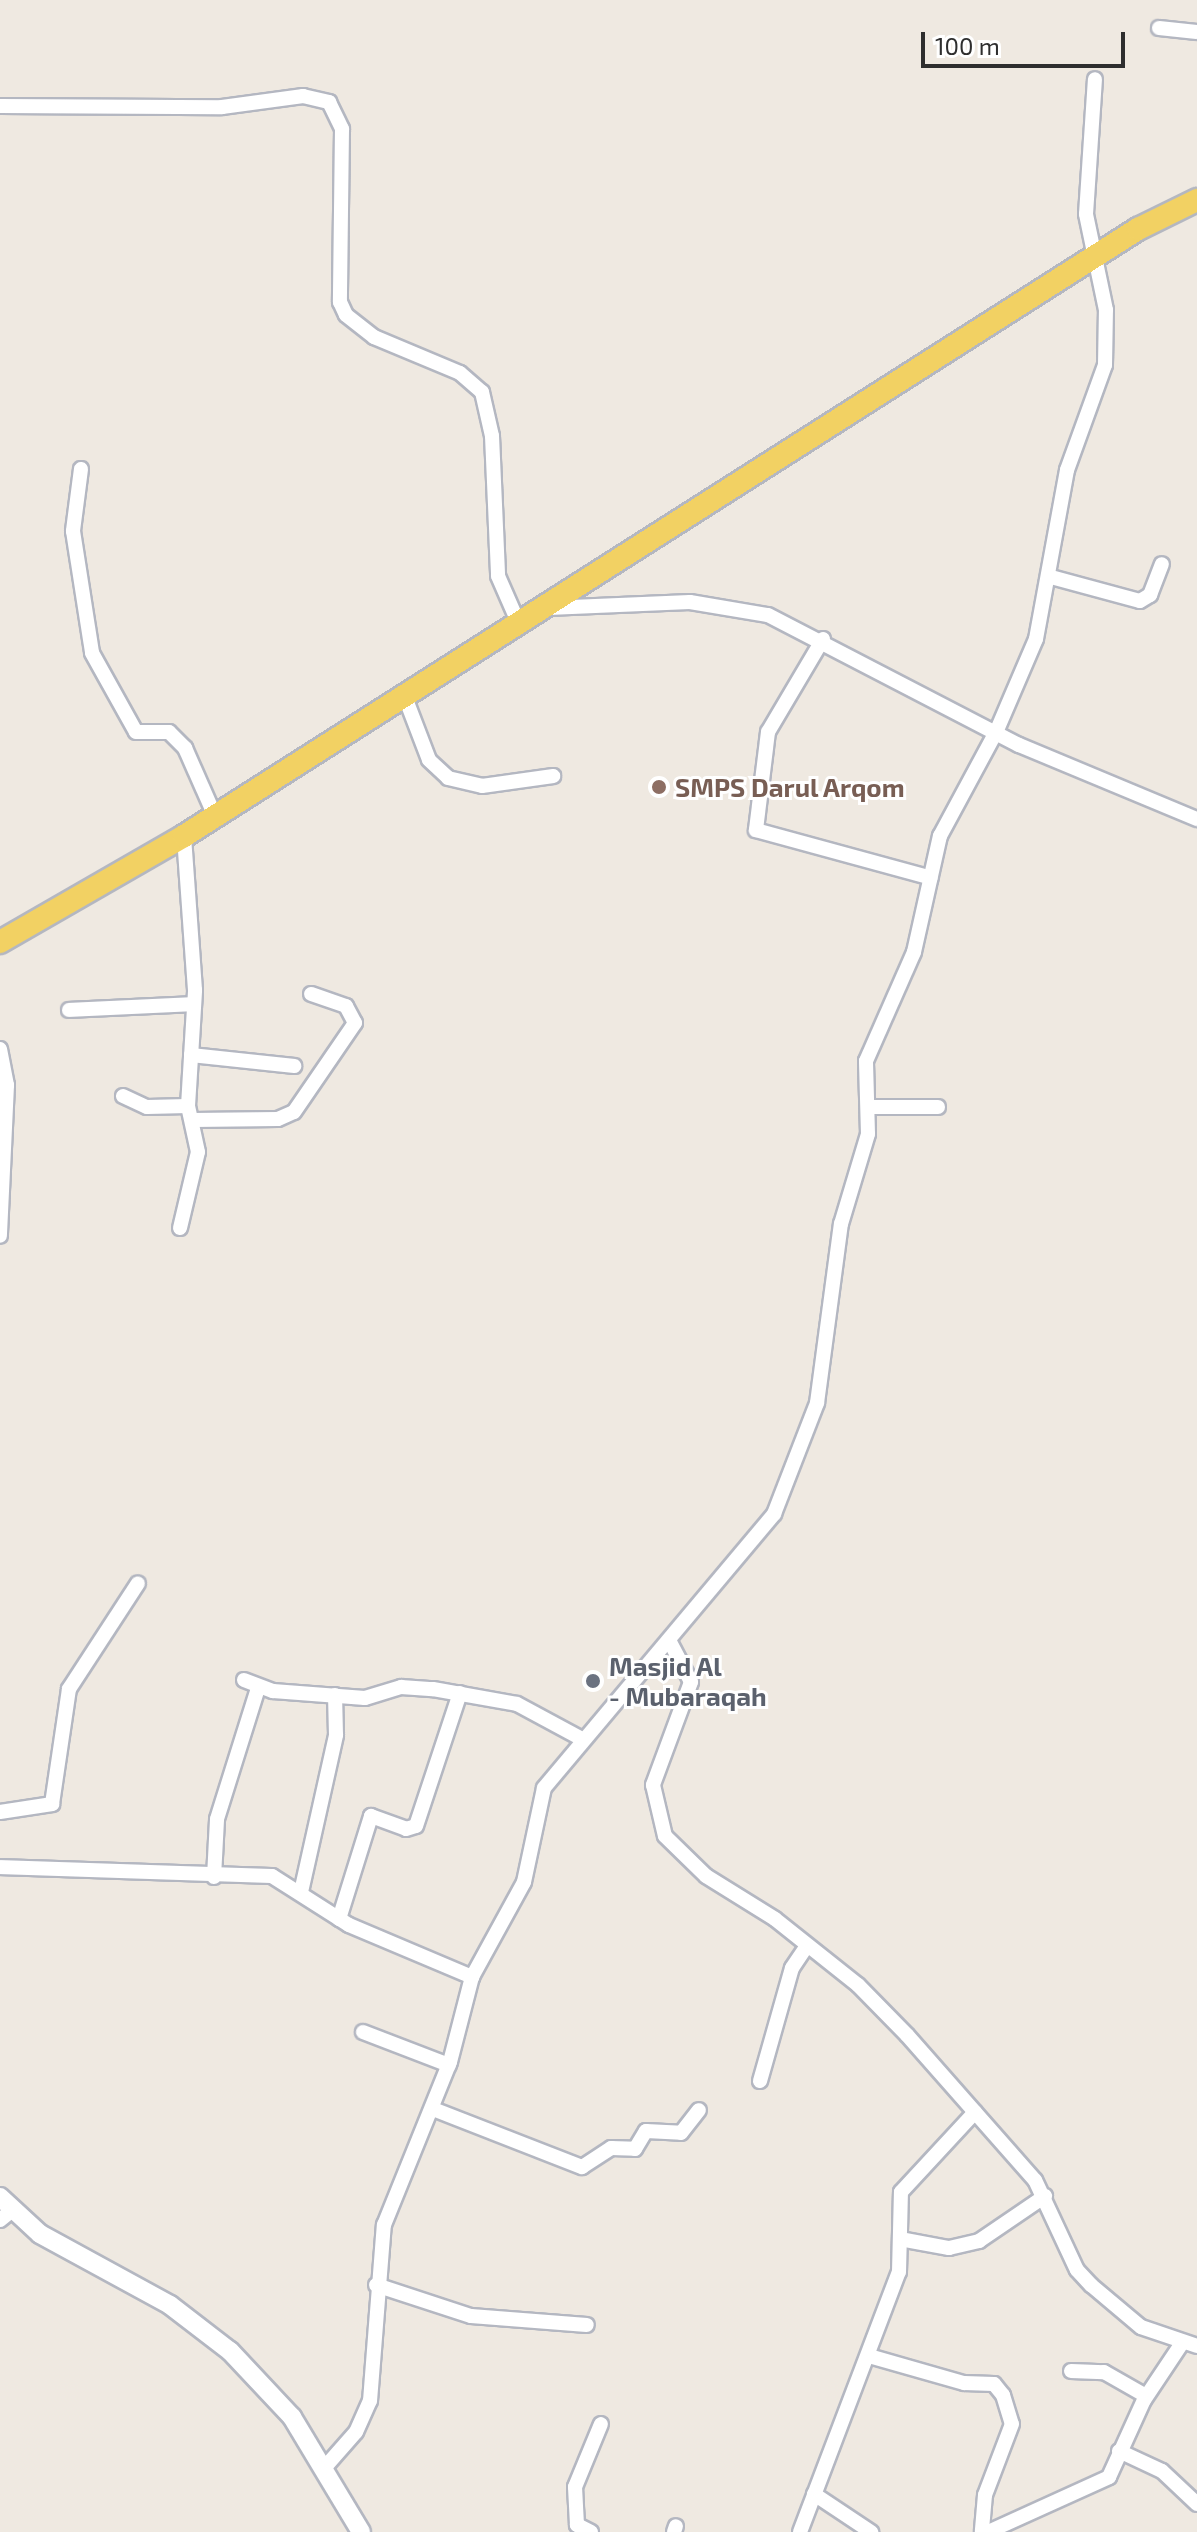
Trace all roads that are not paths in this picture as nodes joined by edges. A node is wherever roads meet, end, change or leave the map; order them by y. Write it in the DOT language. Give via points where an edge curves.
graph roads {
  1 [pos="1159,28"];
  2 [pos="1197,32"];
  3 [pos="1095,79"];
  4 [pos="0,106"];
  5 [pos="1197,200"];
  6 [pos="1096,255"];
  7 [pos="81,469"];
  8 [pos="1162,564"];
  9 [pos="1051,577"];
  10 [pos="547,608"];
  11 [pos="519,624"];
  12 [pos="823,639"];
  13 [pos="405,697"];
  14 [pos="997,730"];
  15 [pos="553,776"];
  16 [pos="215,816"];
  17 [pos="1197,819"];
  18 [pos="184,836"];
  19 [pos="931,878"];
  20 [pos="0,942"];
  21 [pos="311,994"];
  22 [pos="194,1004"];
  23 [pos="69,1010"];
  24 [pos="0,1049"];
  25 [pos="191,1055"];
  26 [pos="294,1066"];
  27 [pos="123,1096"];
  28 [pos="868,1107"];
  29 [pos="938,1107"];
  30 [pos="190,1113"];
  31 [pos="180,1228"];
  32 [pos="0,1236"];
  33 [pos="138,1583"];
  34 [pos="670,1642"];
  35 [pos="244,1680"];
  36 [pos="258,1688"];
  37 [pos="460,1693"];
  38 [pos="335,1695"];
  39 [pos="582,1739"];
  40 [pos="0,1812"];
  41 [pos="0,1867"];
  42 [pos="214,1877"];
  43 [pos="301,1892"];
  44 [pos="339,1919"];
  45 [pos="807,1946"];
  46 [pos="472,1977"];
  47 [pos="363,2032"];
  48 [pos="449,2065"];
  49 [pos="760,2081"];
  50 [pos="433,2109"];
  51 [pos="699,2110"];
  52 [pos="975,2112"];
  53 [pos="1045,2196"];
  54 [pos="4,2210"];
  55 [pos="900,2239"];
  56 [pos="376,2285"];
  57 [pos="587,2325"];
  58 [pos="1189,2344"];
  59 [pos="869,2356"];
  60 [pos="1071,2371"];
  61 [pos="1146,2396"];
  62 [pos="601,2424"];
  63 [pos="1119,2451"];
  64 [pos="326,2466"];
  65 [pos="814,2494"];
  66 [pos="1197,2504"];
  67 [pos="361,2532"];
  68 [pos="591,2532"];
  69 [pos="800,2532"];
  70 [pos="871,2532"];
  71 [pos="982,2532"];
  72 [pos="988,2532"];
  1 -- 2 [label="street"];
  3 -- 6 [label="street" via="1086,214"];
  4 -- 11 [label="street" via="222,107 303,96 329,102 342,129 340,302 346,315 374,337 460,373 482,392 492,436 497,567"];
  5 -- 6 [label="main road"];
  6 -- 9 [label="street" via="1106,310 1105,365 1067,470"];
  6 -- 10 [label="main road"];
  7 -- 16 [label="street" via="73,531 92,653 136,732 169,732 185,748"];
  8 -- 9 [label="street" via="1150,595 1140,601"];
  9 -- 14 [label="street" via="1036,639"];
  10 -- 11 [label="main road"];
  10 -- 12 [label="street" via="730,606"];
  11 -- 13 [label="main road"];
  12 -- 14 [label="street"];
  12 -- 19 [label="street" via="768,732 756,830"];
  13 -- 15 [label="street" via="429,760 448,778 482,786"];
  13 -- 16 [label="main road"];
  14 -- 17 [label="street"];
  14 -- 19 [label="street" via="940,836"];
  16 -- 18 [label="main road"];
  18 -- 20 [label="main road"];
  18 -- 22 [label="street" via="193,897"];
  19 -- 28 [label="street" via="911,961 866,1061"];
  21 -- 30 [label="street" via="346,1006 355,1023 294,1112 278,1119"];
  22 -- 23 [label="street"];
  22 -- 25 [label="street"];
  24 -- 32 [label="street" via="7,1085"];
  25 -- 26 [label="street"];
  25 -- 30 [label="street"];
  27 -- 30 [label="street" via="147,1107"];
  28 -- 29 [label="street"];
  28 -- 34 [label="street" via="866,1145 836,1255 817,1403 791,1477 746,1553"];
  30 -- 31 [label="street" via="198,1152"];
  33 -- 40 [label="street" via="69,1689 52,1804"];
  34 -- 39 [label="street"];
  34 -- 45 [label="street" via="691,1682 653,1785 665,1836 706,1876"];
  35 -- 36 [label="street"];
  36 -- 38 [label="street"];
  36 -- 42 [label="street" via="217,1819"];
  37 -- 38 [label="street" via="410,1686 365,1698"];
  37 -- 39 [label="street" via="534,1710"];
  37 -- 44 [label="street" via="444,1755 415,1828 371,1816"];
  38 -- 43 [label="street" via="336,1735"];
  39 -- 46 [label="street" via="544,1788 524,1882"];
  41 -- 42 [label="street" via="155,1869"];
  42 -- 43 [label="street" via="272,1876"];
  43 -- 44 [label="street"];
  44 -- 46 [label="street"];
  45 -- 49 [label="street" via="792,1968"];
  45 -- 52 [label="street" via="858,1985"];
  46 -- 48 [label="street"];
  47 -- 48 [label="street"];
  48 -- 50 [label="street"];
  50 -- 51 [label="street" via="582,2167 611,2148 635,2149 646,2131 681,2133"];
  50 -- 56 [label="street" via="384,2225"];
  52 -- 53 [label="street"];
  52 -- 55 [label="street" via="901,2192"];
  53 -- 55 [label="street" via="979,2241 949,2248"];
  53 -- 58 [label="street" via="1077,2270 1124,2316"];
  54 -- 64 [label="street" via="170,2305 230,2351"];
  55 -- 59 [label="street" via="899,2272"];
  56 -- 57 [label="street" via="471,2316"];
  56 -- 64 [label="street" via="370,2401 356,2432"];
  58 -- 61 [label="street"];
  59 -- 65 [label="street"];
  59 -- 71 [label="street" via="964,2383 994,2384 1003,2395 1012,2424 985,2495"];
  60 -- 61 [label="street" via="1104,2372"];
  61 -- 63 [label="street"];
  62 -- 68 [label="street" via="575,2487 577,2525"];
  63 -- 66 [label="street" via="1162,2471"];
  63 -- 72 [label="street" via="1109,2477 1094,2488"];
  64 -- 67 [label="street"];
  65 -- 69 [label="street"];
  65 -- 70 [label="street"];
}
